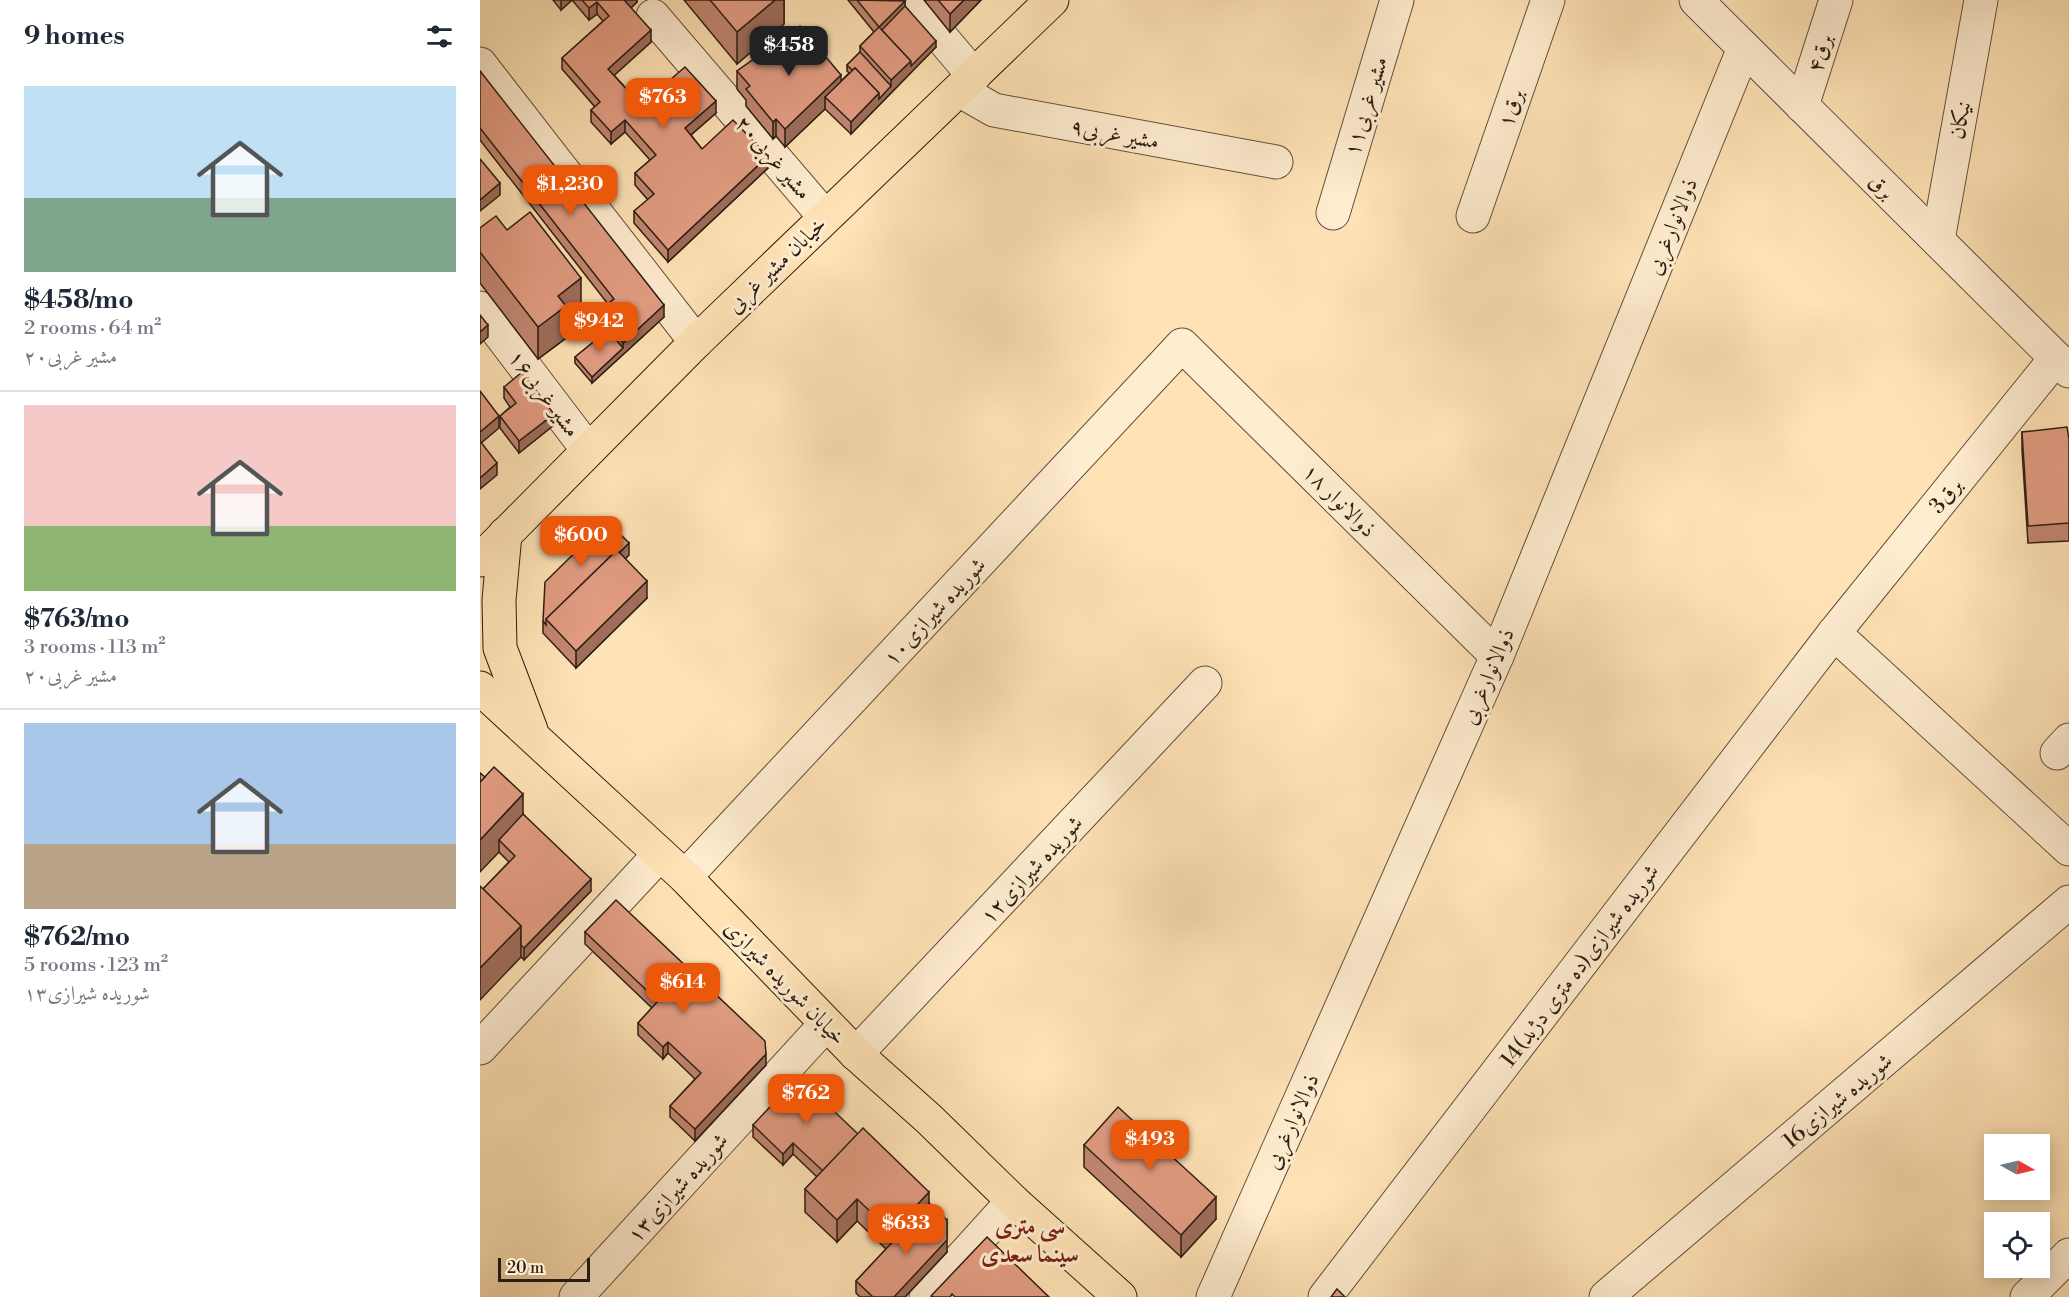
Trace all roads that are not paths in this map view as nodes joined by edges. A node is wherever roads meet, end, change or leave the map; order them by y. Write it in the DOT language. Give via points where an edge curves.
graph roads {
  1 [pos="910,0"];
  2 [pos="1052,0"];
  3 [pos="1398,0"];
  4 [pos="1548,0"];
  5 [pos="1696,0"];
  6 [pos="1836,0"];
  7 [pos="1981,0"];
  8 [pos="653,16"];
  9 [pos="1744,48"];
  10 [pos="480,64"];
  11 [pos="967,83"];
  12 [pos="1802,106"];
  13 [pos="1276,162"];
  14 [pos="1333,213"];
  15 [pos="1473,216"];
  16 [pos="825,217"];
  17 [pos="1938,240"];
  18 [pos="480,308"];
  19 [pos="696,342"];
  20 [pos="1182,345"];
  21 [pos="2062,364"];
  22 [pos="588,450"];
  23 [pos="506,534"];
  24 [pos="480,560"];
  25 [pos="1833,633"];
  26 [pos="1497,656"];
  27 [pos="1205,683"];
  28 [pos="480,688"];
  29 [pos="534,737"];
  30 [pos="2069,849"];
  31 [pos="660,854"];
  32 [pos="685,877"];
  33 [pos="2069,902"];
  34 [pos="826,1024"];
  35 [pos="480,1048"];
  36 [pos="856,1054"];
  37 [pos="1013,1201"];
  38 [pos="2069,1255"];
  39 [pos="576,1297"];
  40 [pos="926,1297"];
  41 [pos="1120,1297"];
  42 [pos="1213,1297"];
  43 [pos="1325,1297"];
  44 [pos="1606,1297"];
  45 [pos="2027,1297"];
  1 -- 11 [label="street"];
  2 -- 11 [label="main road, خیابان مشیر غربی"];
  3 -- 14 [label="street, مشیر غربی۱۱"];
  4 -- 15 [label="street, برق۱"];
  5 -- 9 [label="street, برق"];
  6 -- 12 [label="street, برق۴"];
  7 -- 17 [label="street, نیکان"];
  8 -- 16 [label="street, مشیر غربی۲۰"];
  9 -- 12 [label="street, برق"];
  9 -- 26 [label="street, ذوالانوارغربی"];
  10 -- 19 [label="street"];
  11 -- 13 [label="street, مشیر غربی۹" via="994,110"];
  11 -- 16 [label="main road, خیابان مشیر غربی"];
  12 -- 17 [label="street, برق"];
  16 -- 19 [label="main road, خیابان مشیر غربی"];
  17 -- 21 [label="street, برق"];
  18 -- 22 [label="street, مشیر غربی۱۶"];
  19 -- 22 [label="main road, خیابان مشیر غربی"];
  20 -- 26 [label="street, ذوالانوار ۱۸"];
  20 -- 32 [label="street, ۱۰شوریده شیرازی"];
  21 -- 25 [label="street, 3برق"];
  22 -- 23 [label="main road, خیابان مشیر غربی"];
  23 -- 24 [label="main road, خیابان مشیر غربی"];
  23 -- 29 [label="main road" via="499,600 500,648"];
  25 -- 30 [label="street"];
  25 -- 43 [label="street, 14شوریده شیرازی(ده متری دژبد)"];
  26 -- 42 [label="street, ذوالانوارغربی"];
  27 -- 36 [label="street, شوریده شیرازی۱۲"];
  28 -- 29 [label="main road, خیابان شوریده شیرازی"];
  29 -- 31 [label="main road, خیابان شوریده شیرازی"];
  31 -- 32 [label="main road, خیابان شوریده شیرازی"];
  31 -- 35 [label="street"];
  32 -- 34 [label="main road, خیابان شوریده شیرازی"];
  33 -- 44 [label="street, شوریده شیرازی16"];
  34 -- 36 [label="main road, خیابان شوریده شیرازی"];
  34 -- 39 [label="street, شوریده شیرازی۱۳"];
  36 -- 37 [label="main road, خیابان شوریده شیرازی"];
  37 -- 40 [label="street"];
  37 -- 41 [label="main road, خیابان شوریده شیرازی"];
  38 -- 45 [label="street"];
}
